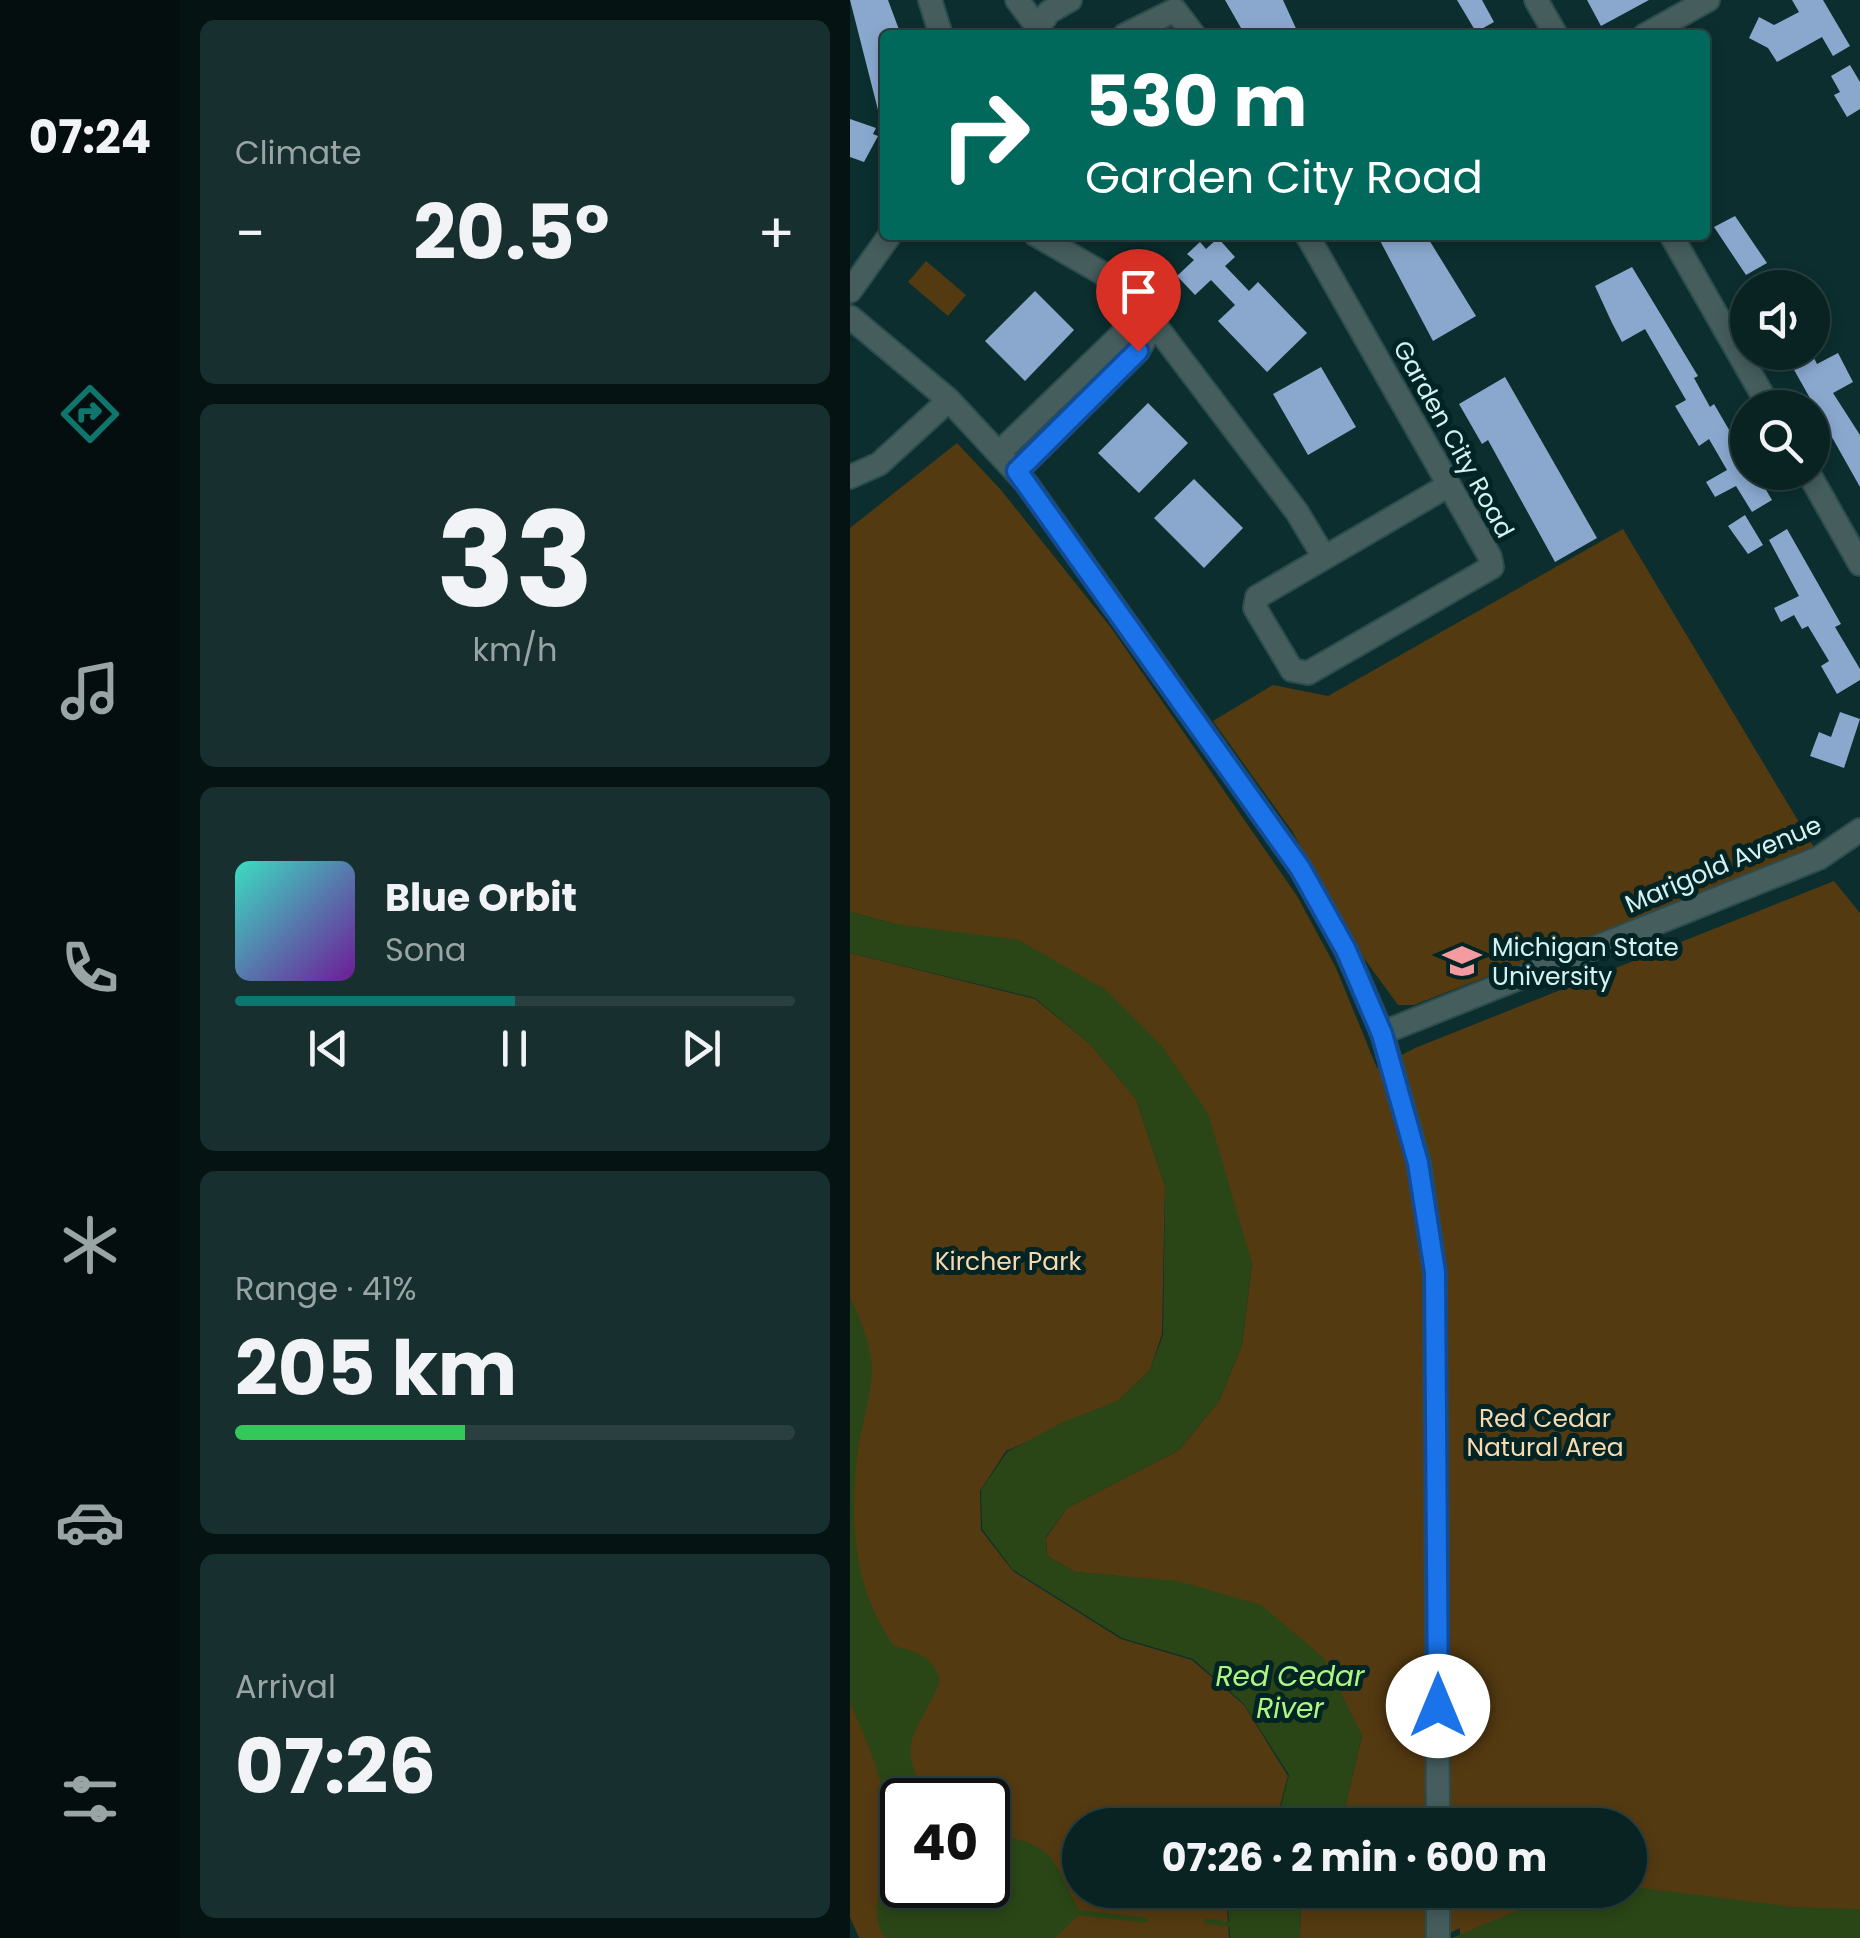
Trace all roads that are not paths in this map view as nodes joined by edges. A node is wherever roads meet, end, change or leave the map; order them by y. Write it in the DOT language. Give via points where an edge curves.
graph roads {
  1 [pos="930,0"];
  2 [pos="1017,0"];
  3 [pos="1068,0"];
  4 [pos="1536,0"];
  5 [pos="1708,0"];
  6 [pos="939,30"];
  7 [pos="1038,30"];
  8 [pos="1040,30"];
  9 [pos="1135,30"];
  10 [pos="1190,30"];
  11 [pos="1553,30"];
  12 [pos="1654,30"];
  13 [pos="886,240"];
  14 [pos="1045,240"];
  15 [pos="1311,240"];
  16 [pos="1674,240"];
  17 [pos="850,291"];
  18 [pos="850,317"];
  19 [pos="1154,322"];
  20 [pos="1760,390"];
  21 [pos="949,400"];
  22 [pos="1000,452"];
  23 [pos="1017,471"];
  24 [pos="850,477"];
  25 [pos="1448,485"];
  26 [pos="1818,490"];
  27 [pos="1324,557"];
  28 [pos="1860,564"];
  29 [pos="1860,830"];
  30 [pos="1382,1034"];
  31 [pos="1438,1808"];
  32 [pos="1438,1908"];
  33 [pos="1438,1938"];
  1 -- 6 [label="street"];
  2 -- 7 [label="street"];
  3 -- 8 [label="street" via="1050,12"];
  4 -- 11 [label="street"];
  5 -- 12 [label="street"];
  9 -- 10 [label="street" via="1175,10"];
  13 -- 17 [label="street"];
  14 -- 19 [label="street" via="1109,277"];
  15 -- 25 [label="street, Garden City Road"];
  16 -- 20 [label="street"];
  18 -- 21 [label="street"];
  19 -- 22 [label="street" via="1123,333"];
  19 -- 23 [label="street" via="1138,351"];
  19 -- 27 [label="street" via="1298,512"];
  21 -- 22 [label="street"];
  21 -- 24 [label="street" via="879,464"];
  22 -- 23 [label="street"];
  23 -- 30 [label="street" via="1300,868"];
  25 -- 27 [label="street"];
  25 -- 27 [label="street, Garden City Road" via="1492,567 1308,673 1292,670 1254,601"];
  26 -- 28 [label="street"];
  29 -- 30 [label="street, Marigold Avenue" via="1819,858"];
  30 -- 31 [label="street" via="1418,1163 1435,1272"];
  32 -- 33 [label="street"];
}
